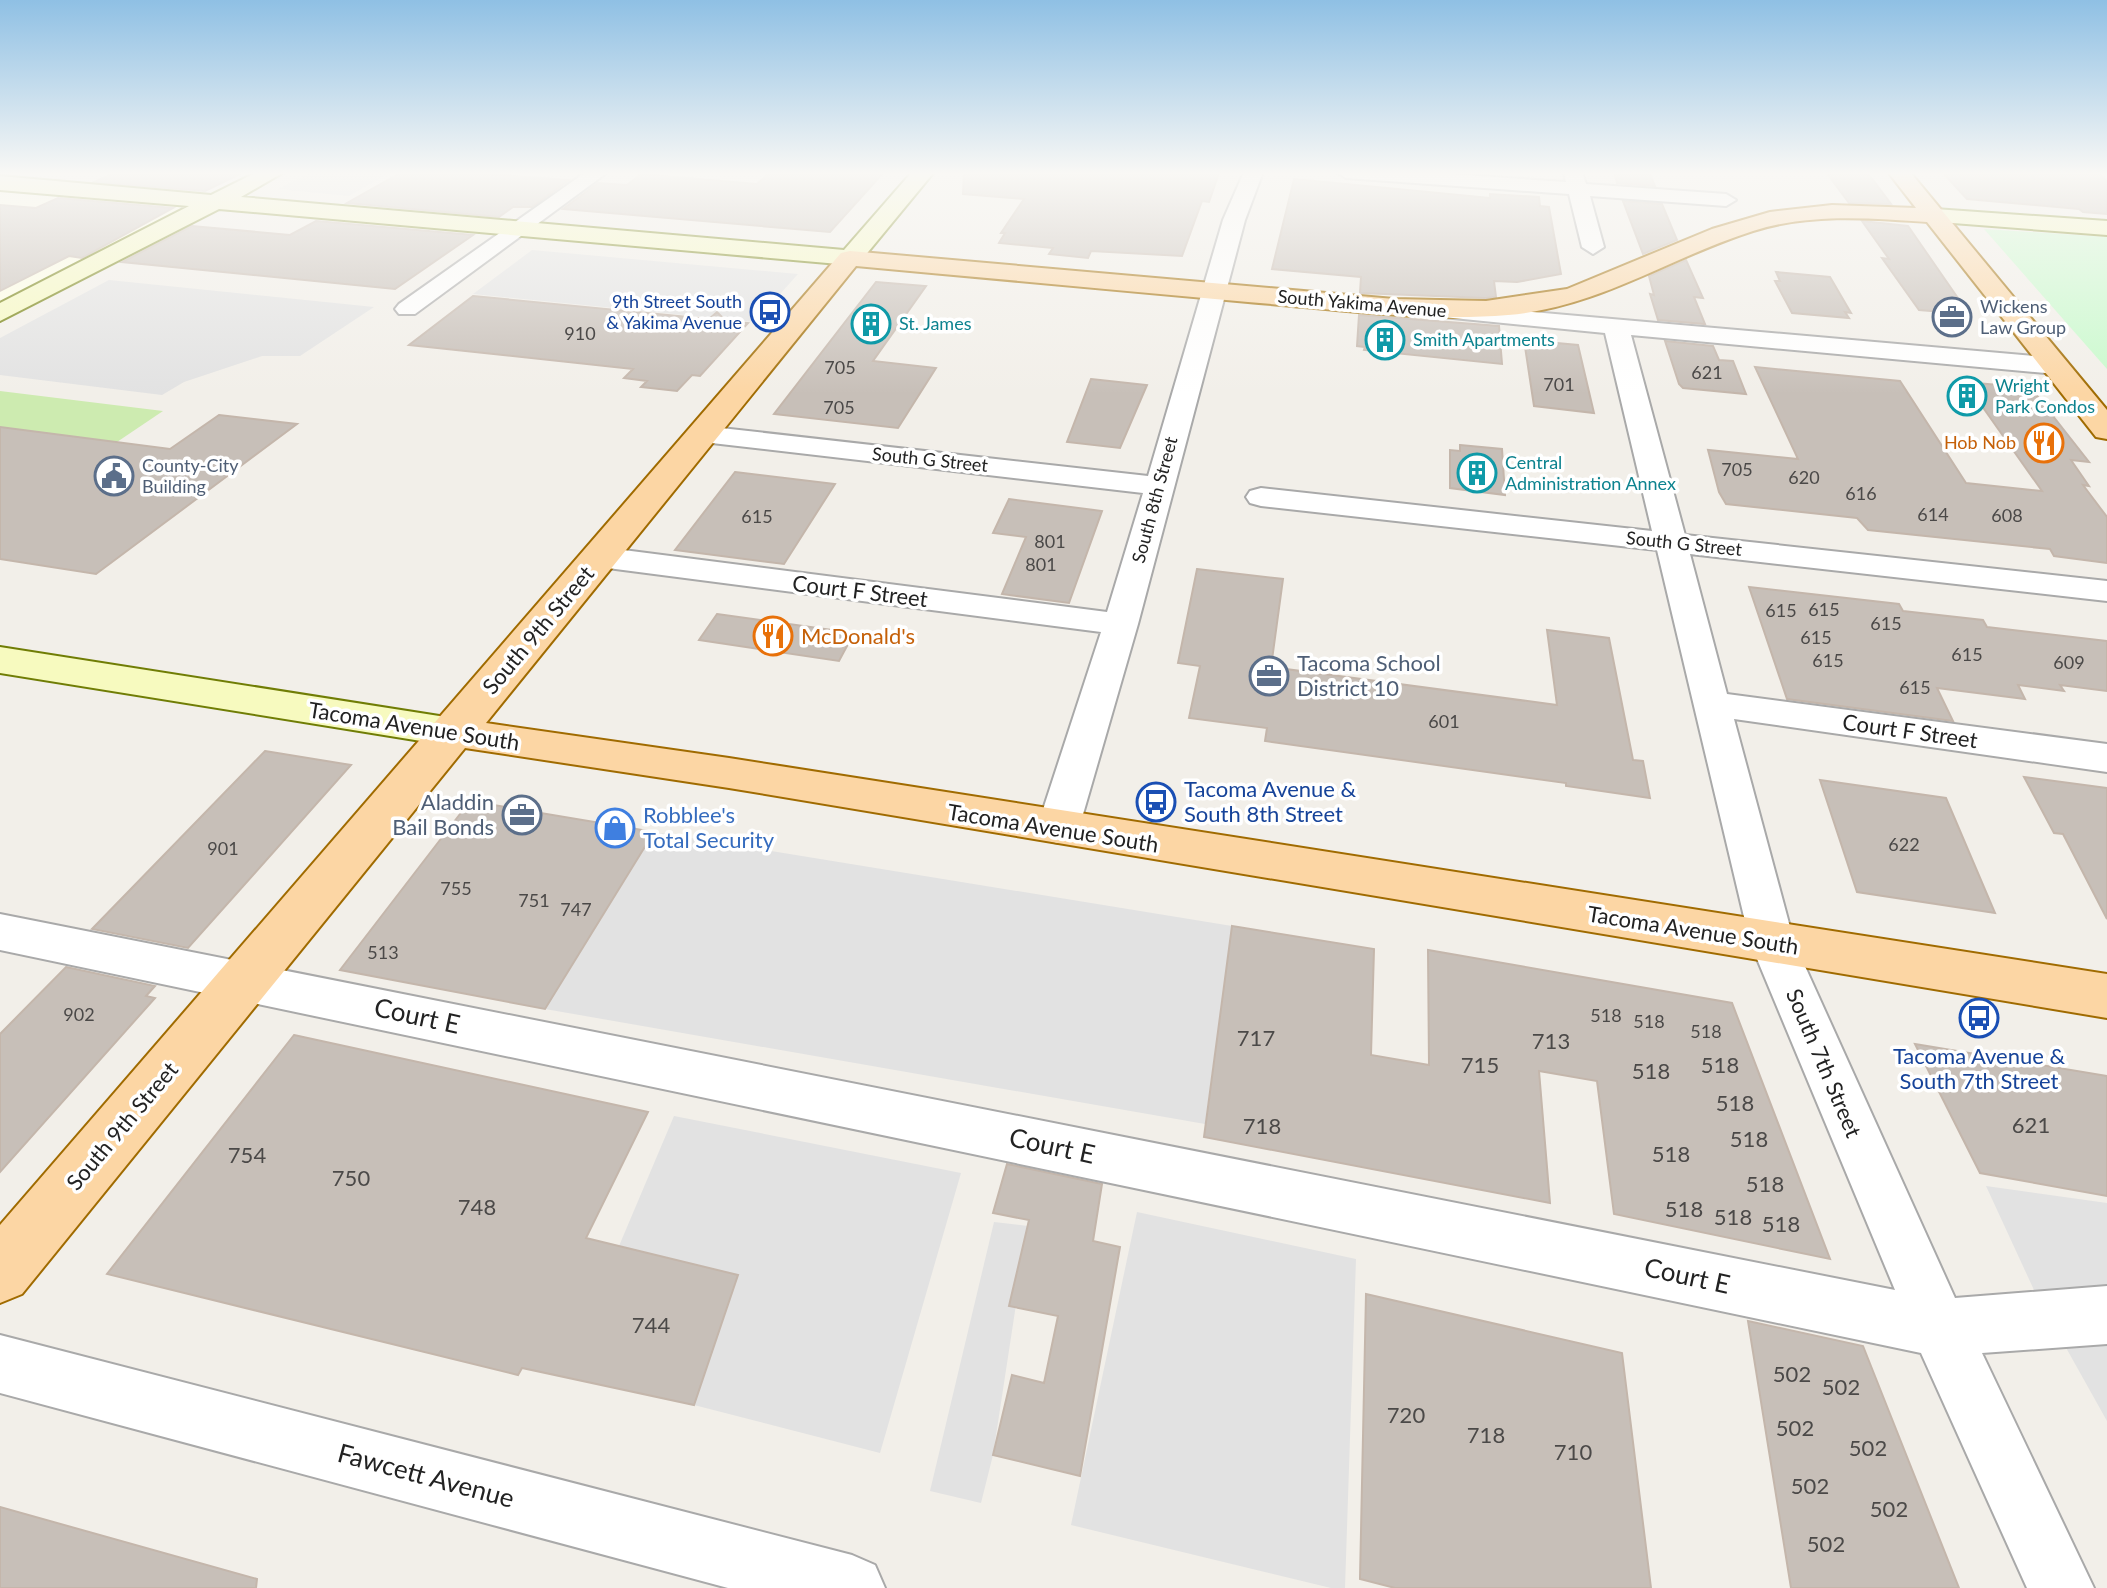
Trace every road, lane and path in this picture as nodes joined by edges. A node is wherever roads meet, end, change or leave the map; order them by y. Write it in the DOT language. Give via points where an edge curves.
graph roads {
  1 [pos="129,246"];
  2 [pos="493,246"];
  3 [pos="713,246"];
  4 [pos="860,246"];
  5 [pos="1227,246"];
  6 [pos="1698,246"];
  7 [pos="1959,246"];
  8 [pos="850,258"];
  9 [pos="1214,291"];
  10 [pos="1394,307"];
  11 [pos="407,309"];
  12 [pos="0,313"];
  13 [pos="1616,326"];
  14 [pos="2056,366"];
  15 [pos="2107,430"];
  16 [pos="703,434"];
  17 [pos="1158,486"];
  18 [pos="1261,497"];
  19 [pos="1672,542"];
  20 [pos="600,557"];
  21 [pos="2107,591"];
  22 [pos="1121,624"];
  23 [pos="0,660"];
  24 [pos="1713,704"];
  25 [pos="452,732"];
  26 [pos="2107,758"];
  27 [pos="1058,828"];
  28 [pos="0,932"];
  29 [pos="1772,942"];
  30 [pos="245,981"];
  31 [pos="2107,996"];
  32 [pos="0,1272"];
  33 [pos="2107,1315"];
  34 [pos="1939,1328"];
  35 [pos="0,1364"];
  36 [pos="852,1588"];
  37 [pos="2061,1588"];
  1 -- 12 [label="main road"];
  2 -- 11 [label="street"];
  3 -- 8 [label="main road, South Yakima Avenue"];
  4 -- 8 [label="main road, South 9th Street"];
  5 -- 9 [label="street, South 8th Street"];
  6 -- 10 [label="main road" via="1556,300 1477,309"];
  7 -- 14 [label="main road"];
  8 -- 9 [label="main road, South Yakima Avenue"];
  8 -- 16 [label="main road, South 9th Street"];
  9 -- 10 [label="main road, South Yakima Avenue"];
  9 -- 17 [label="street, South 8th Street"];
  10 -- 13 [label="street, South Yakima Avenue"];
  13 -- 14 [label="street, South Yakima Avenue"];
  13 -- 19 [label="street, South 7th Street"];
  14 -- 15 [label="main road"];
  16 -- 17 [label="street, South G Street"];
  16 -- 20 [label="main road, South 9th Street"];
  17 -- 22 [label="street, South 8th Street"];
  18 -- 19 [label="street, South G Street"];
  19 -- 21 [label="street, South G Street"];
  19 -- 24 [label="street, South 7th Street"];
  20 -- 22 [label="street, Court F Street"];
  20 -- 25 [label="main road, South 9th Street"];
  22 -- 27 [label="street, South 8th Street"];
  23 -- 25 [label="main road, Tacoma Avenue South"];
  24 -- 26 [label="street, Court F Street"];
  24 -- 29 [label="street, South 7th Street"];
  25 -- 27 [label="main road, Tacoma Avenue South"];
  25 -- 30 [label="main road, South 9th Street"];
  27 -- 29 [label="main road, Tacoma Avenue South"];
  28 -- 30 [label="street, Court E"];
  29 -- 31 [label="main road, Tacoma Avenue South"];
  29 -- 34 [label="street, South 7th Street"];
  30 -- 32 [label="main road, South 9th Street"];
  30 -- 34 [label="street, Court E"];
  33 -- 34 [label="street, Court E"];
  34 -- 37 [label="street, South 7th Street"];
  35 -- 36 [label="street, Fawcett Avenue"];
}
